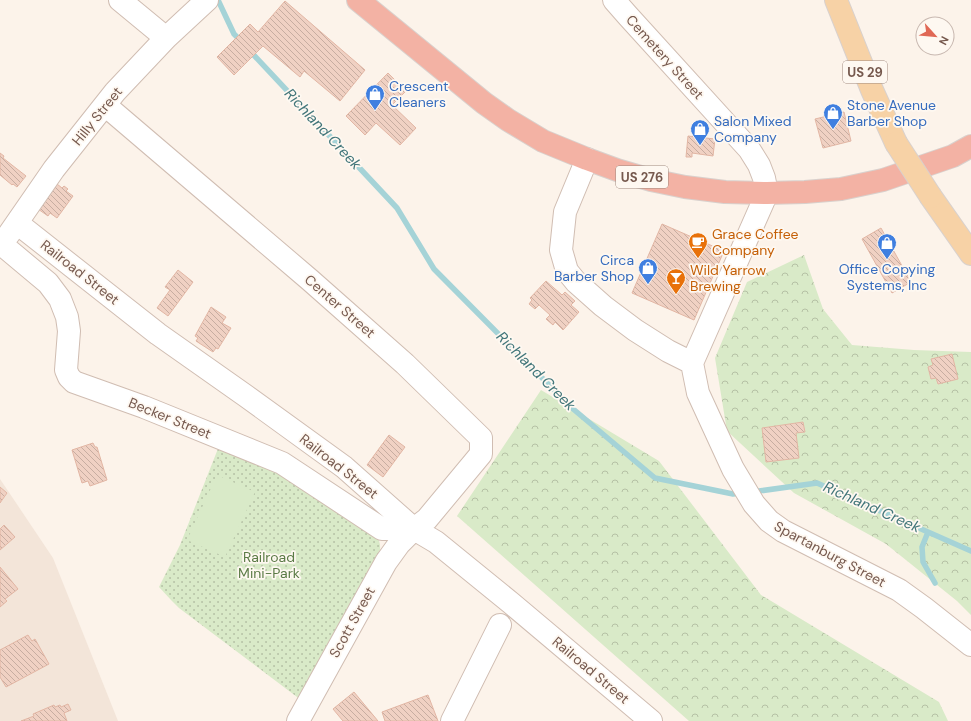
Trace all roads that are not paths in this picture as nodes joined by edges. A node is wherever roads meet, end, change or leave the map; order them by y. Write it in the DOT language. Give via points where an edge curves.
graph roads {
  1 [pos="120,0"];
  2 [pos="358,0"];
  3 [pos="614,0"];
  4 [pos="836,0"];
  5 [pos="206,2"];
  6 [pos="166,38"];
  7 [pos="105,105"];
  8 [pos="971,146"];
  9 [pos="586,159"];
  10 [pos="767,193"];
  11 [pos="18,223"];
  12 [pos="1,244"];
  13 [pos="971,254"];
  14 [pos="692,363"];
  15 [pos="414,529"];
  16 [pos="500,625"];
  17 [pos="971,645"];
  18 [pos="298,721"];
  19 [pos="452,721"];
  20 [pos="651,721"];
  1 -- 6 [label="street"];
  2 -- 9 [label="highway, US 276" via="508,120 543,141"];
  3 -- 10 [label="street, Cemetery Street" via="749,150 759,165"];
  4 -- 13 [label="main road, US 29, bridge" via="896,143"];
  5 -- 6 [label="street, Hilly Street"];
  6 -- 7 [label="street, Hilly Street"];
  7 -- 11 [label="street, Hilly Street" via="54,169"];
  7 -- 15 [label="street, Center Street" via="405,364 481,438 482,454 427,518"];
  8 -- 10 [label="highway, US 276" via="953,156 883,180 841,189"];
  9 -- 10 [label="highway, US 276" via="651,180 685,187 725,192"];
  9 -- 14 [label="street" via="566,212 561,250 568,271 576,282 635,330"];
  10 -- 14 [label="street"];
  11 -- 12 [label="street, Hilly Street"];
  11 -- 15 [label="street, Railroad Street" via="158,334 344,467"];
  12 -- 15 [label="street, Becker Street" via="48,283 60,299 69,331 66,370 74,382 144,407 282,463 382,529"];
  14 -- 17 [label="street, Spartanburg Street" via="698,393 733,469 754,504 769,521 783,531 899,590"];
  15 -- 18 [label="street, Scott Street" via="386,562"];
  15 -- 20 [label="street, Railroad Street" via="436,542"];
  16 -- 19 [label="street"];
}
